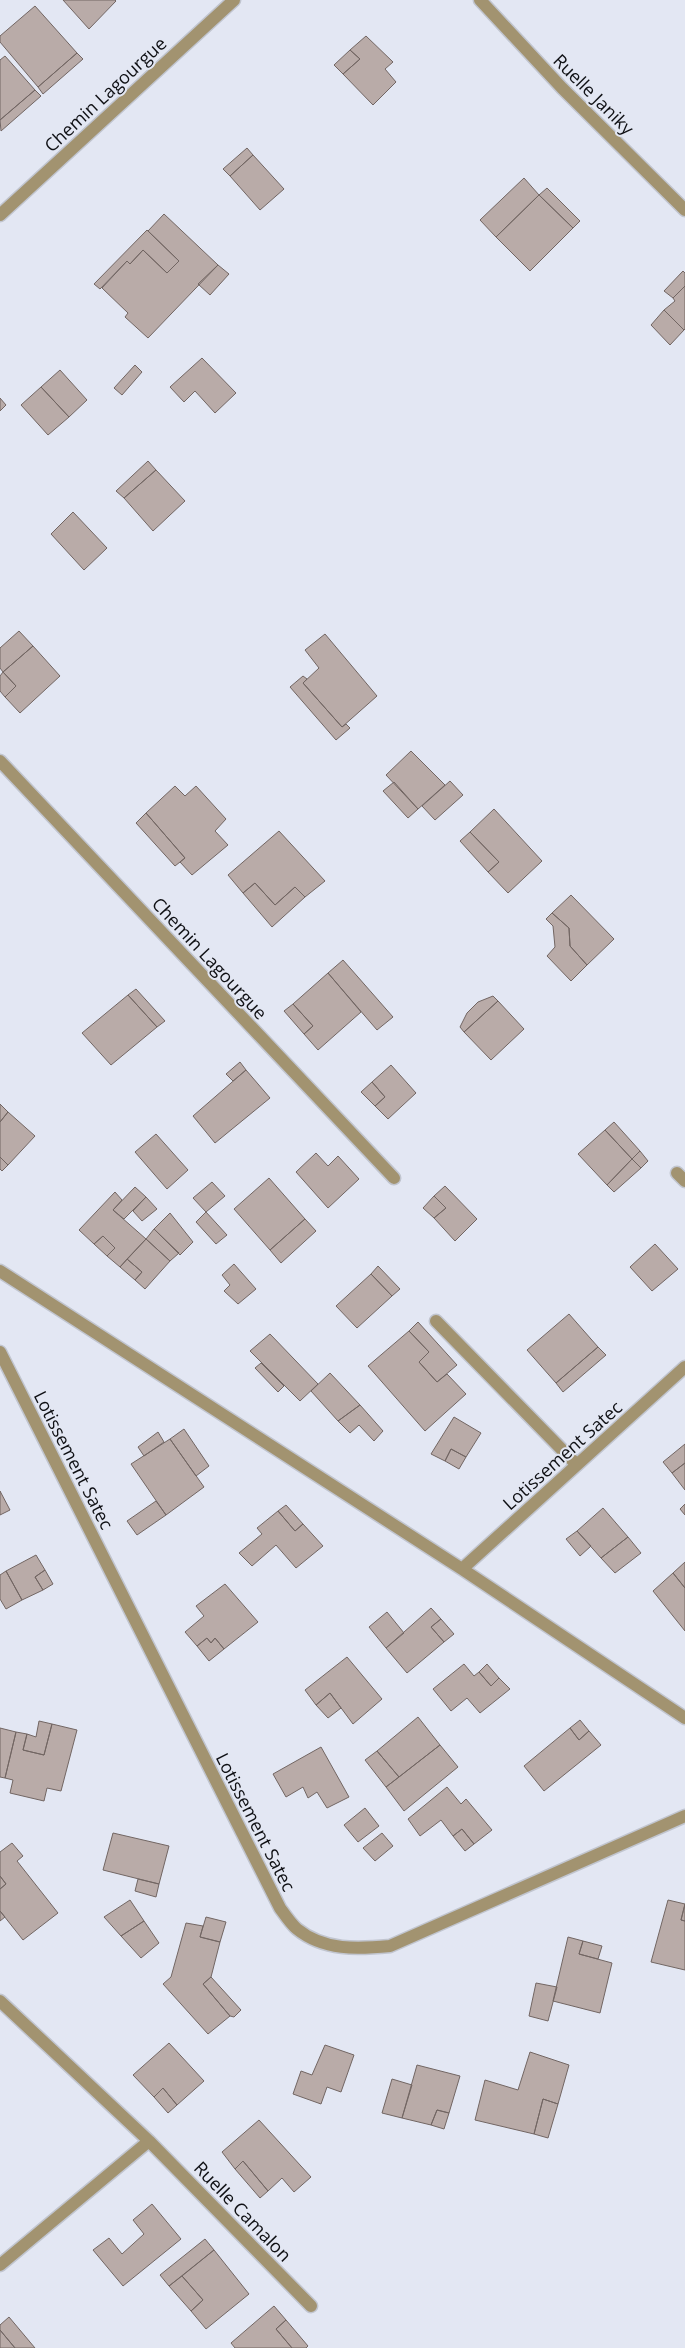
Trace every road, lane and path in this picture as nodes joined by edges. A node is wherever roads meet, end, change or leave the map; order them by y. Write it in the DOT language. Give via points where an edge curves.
graph roads {
  1 [pos="234,0"];
  2 [pos="480,0"];
  3 [pos="685,210"];
  4 [pos="0,214"];
  5 [pos="0,761"];
  6 [pos="394,1178"];
  7 [pos="0,1271"];
  8 [pos="436,1321"];
  9 [pos="0,1352"];
  10 [pos="685,1367"];
  11 [pos="577,1465"];
  12 [pos="462,1569"];
  13 [pos="685,1718"];
  14 [pos="685,1816"];
  15 [pos="0,2002"];
  16 [pos="149,2141"];
  17 [pos="0,2264"];
  18 [pos="311,2306"];
  1 -- 4 [label="street, Chemin Lagourgue"];
  2 -- 3 [label="street, Ruelle Janiky" via="562,88"];
  5 -- 6 [label="street, Chemin Lagourgue"];
  7 -- 12 [label="street"];
  8 -- 11 [label="street"];
  9 -- 14 [label="street, Lotissement Satec" via="280,1908 297,1929 329,1946 390,1946"];
  10 -- 11 [label="street, Lotissement Satec"];
  11 -- 12 [label="street, Lotissement Satec"];
  12 -- 13 [label="street"];
  15 -- 16 [label="street, Ruelle Camalon"];
  16 -- 17 [label="street"];
  16 -- 18 [label="street, Ruelle Camalon"];
}
